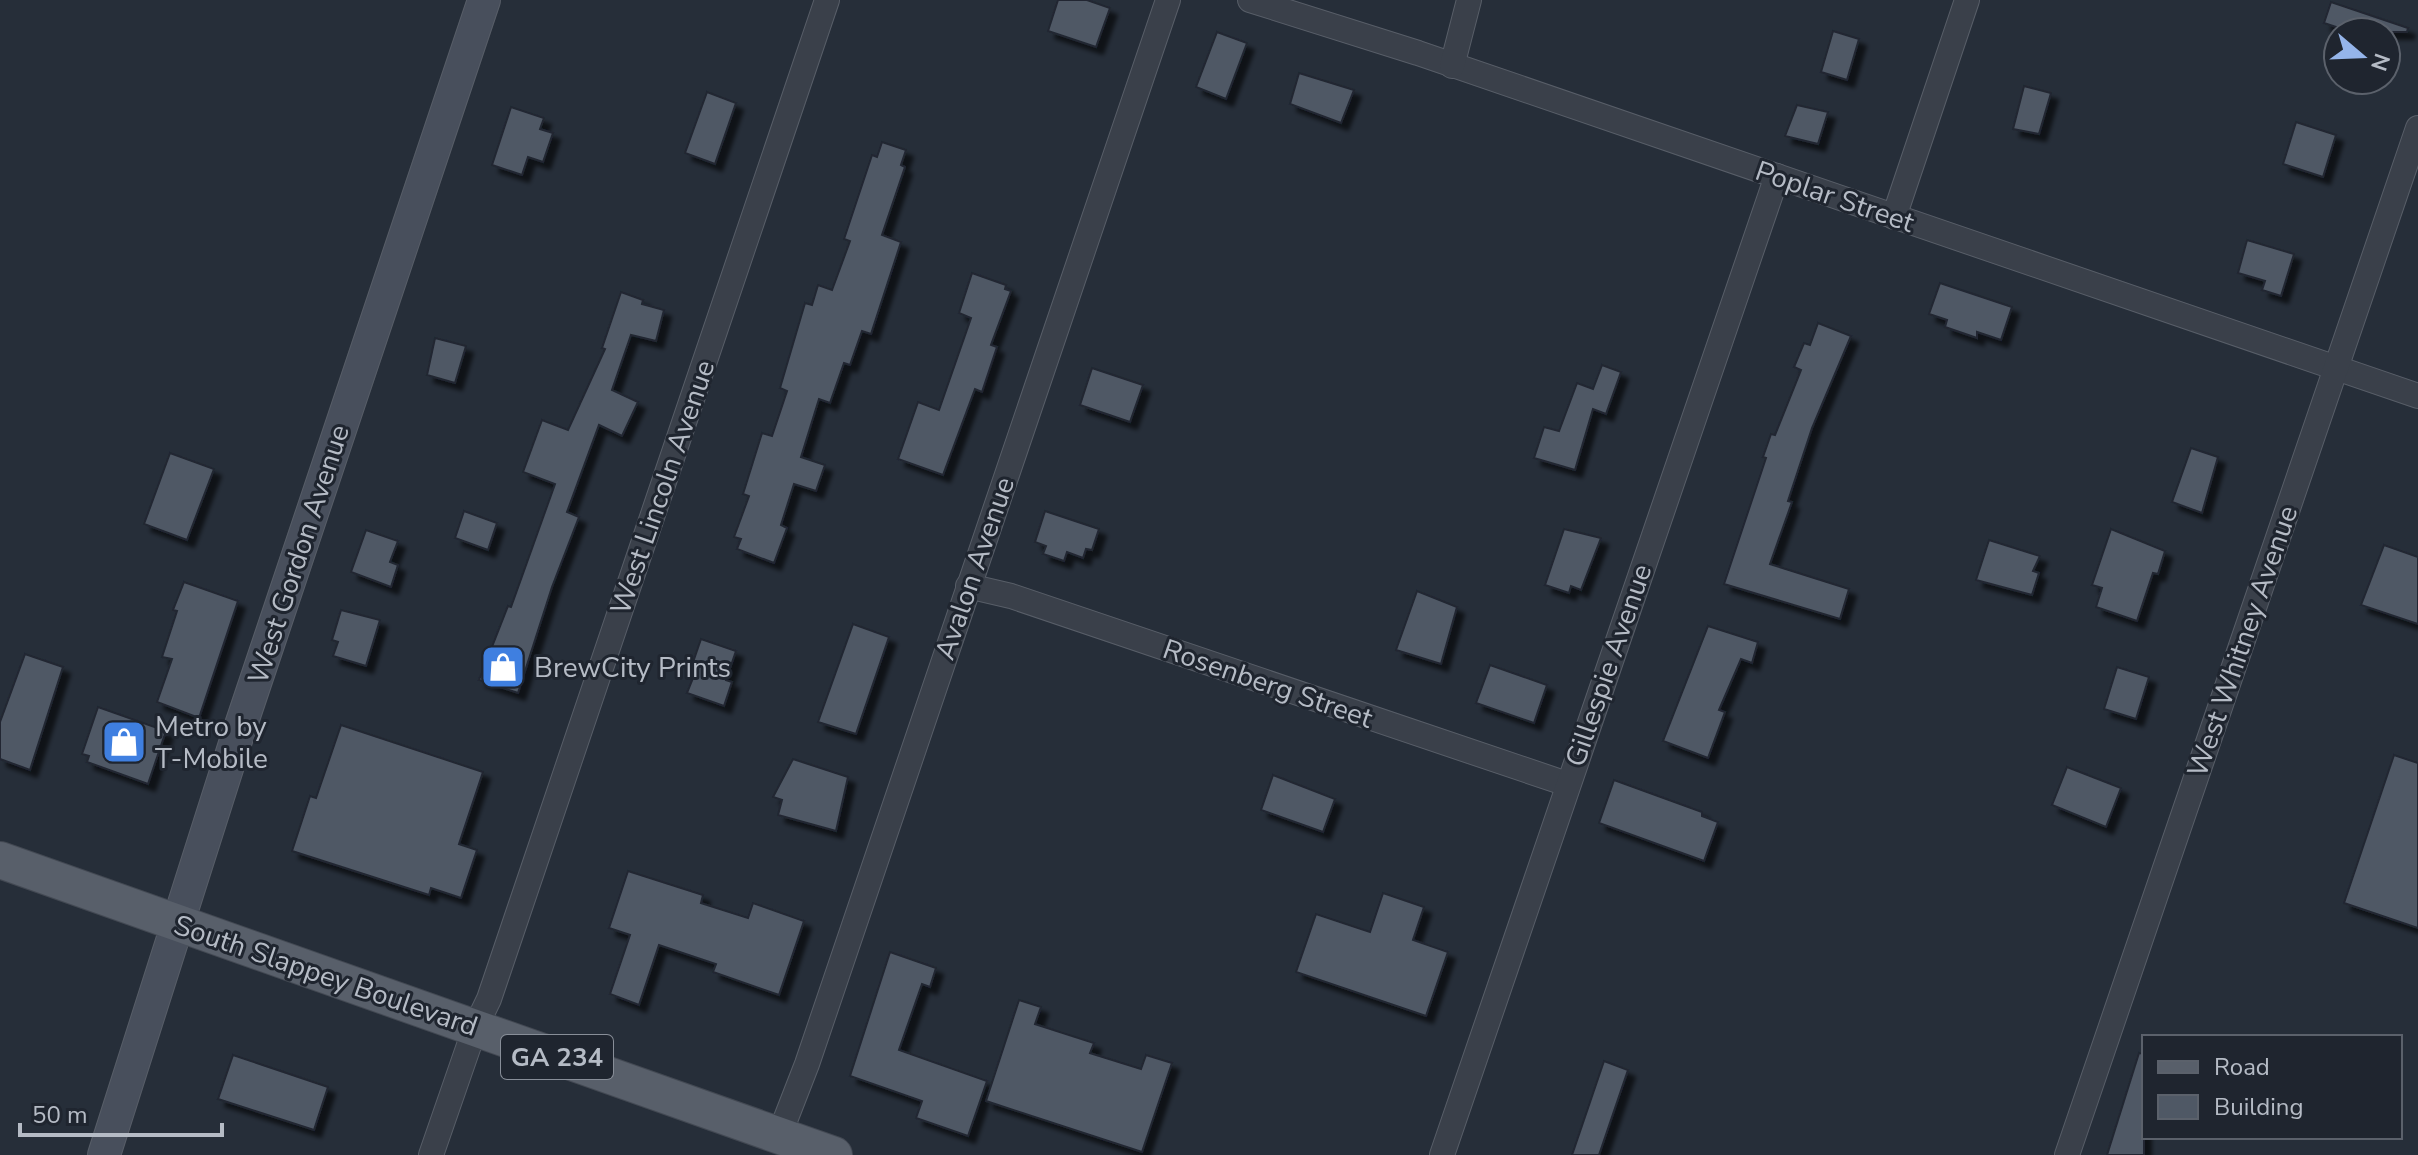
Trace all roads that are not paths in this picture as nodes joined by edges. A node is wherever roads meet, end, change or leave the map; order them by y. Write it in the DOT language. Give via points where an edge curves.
graph roads {
  1 [pos="484,0"];
  2 [pos="827,0"];
  3 [pos="1168,0"];
  4 [pos="1250,0"];
  5 [pos="1469,0"];
  6 [pos="1967,0"];
  7 [pos="1452,66"];
  8 [pos="2418,128"];
  9 [pos="1777,176"];
  10 [pos="1894,217"];
  11 [pos="2337,368"];
  12 [pos="2418,396"];
  13 [pos="968,586"];
  14 [pos="1567,784"];
  15 [pos="0,860"];
  16 [pos="178,923"];
  17 [pos="475,1028"];
  18 [pos="779,1136"];
  19 [pos="104,1155"];
  20 [pos="431,1155"];
  21 [pos="834,1155"];
  22 [pos="1442,1155"];
  23 [pos="2067,1155"];
  1 -- 16 [label="street, West Gordon Avenue"];
  2 -- 17 [label="street, West Lincoln Avenue"];
  3 -- 13 [label="street, Avalon Avenue"];
  4 -- 7 [label="street, Poplar Street"];
  5 -- 7 [label="street"];
  6 -- 10 [label="street"];
  7 -- 9 [label="street, Poplar Street"];
  8 -- 11 [label="street, West Whitney Avenue"];
  9 -- 10 [label="street, Poplar Street"];
  9 -- 14 [label="street, Gillespie Avenue"];
  10 -- 11 [label="street, Poplar Street"];
  11 -- 12 [label="street, Poplar Street"];
  11 -- 23 [label="street, West Whitney Avenue"];
  13 -- 14 [label="street, Rosenberg Street"];
  13 -- 18 [label="street, Avalon Avenue"];
  14 -- 22 [label="street, Gillespie Avenue"];
  15 -- 16 [label="main road, South Slappey Boulevard / GA 234"];
  16 -- 17 [label="main road, South Slappey Boulevard / GA 234"];
  16 -- 19 [label="street, West Gordon Avenue"];
  17 -- 18 [label="main road, South Slappey Boulevard / GA 234"];
  17 -- 20 [label="street, West Lincoln Avenue"];
  18 -- 21 [label="main road, South Slappey Boulevard / GA 234"];
}
